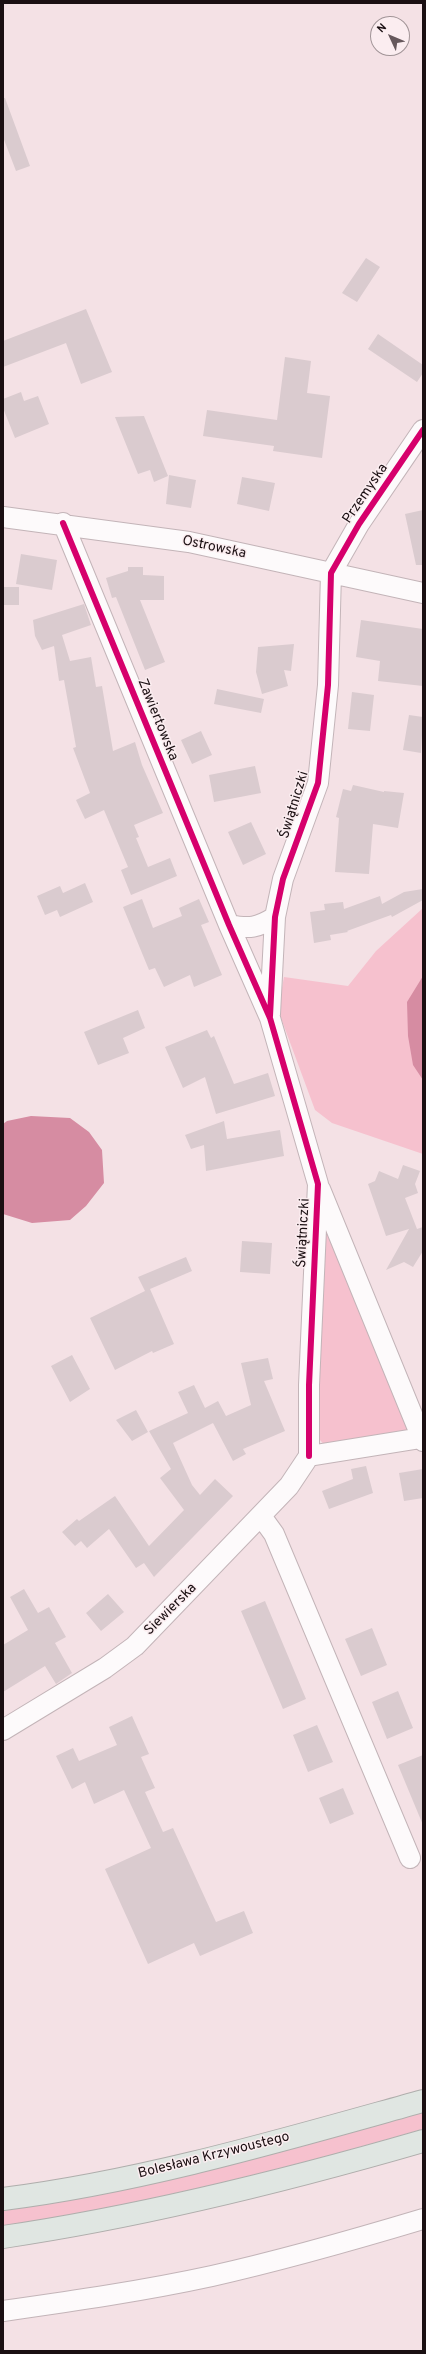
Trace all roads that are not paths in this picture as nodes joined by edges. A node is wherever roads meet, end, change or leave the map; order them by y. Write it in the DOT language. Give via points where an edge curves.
graph roads {
  1 [pos="423,430"];
  2 [pos="3,517"];
  3 [pos="63,523"];
  4 [pos="331,572"];
  5 [pos="423,593"];
  6 [pos="275,917"];
  7 [pos="229,925"];
  8 [pos="270,1018"];
  9 [pos="318,1184"];
  10 [pos="422,1439"];
  11 [pos="310,1456"];
  12 [pos="261,1516"];
  13 [pos="3,1730"];
  14 [pos="410,1858"];
  15 [pos="423,2100"];
  16 [pos="423,2141"];
  17 [pos="3,2199"];
  18 [pos="423,2219"];
  19 [pos="3,2237"];
  20 [pos="3,2310"];
  1 -- 4 [label="street, Przemyska" via="359,524"];
  2 -- 3 [label="street, Ostrowska"];
  3 -- 4 [label="street, Ostrowska" via="189,542"];
  3 -- 7 [label="street, Zawiertowska"];
  4 -- 5 [label="street, Ostrowska"];
  4 -- 6 [label="street, Świątniczki" via="328,685 318,783 283,879"];
  6 -- 7 [label="street" via="247,929"];
  6 -- 8 [label="street, Świątniczki"];
  7 -- 8 [label="street, Świątniczki"];
  8 -- 9 [label="street, Świątniczki"];
  9 -- 10 [label="street, Świątniczki"];
  9 -- 11 [label="street, Świątniczki" via="309,1385"];
  10 -- 11 [label="street, Świątniczki"];
  11 -- 12 [label="street, Siewierska" via="289,1486"];
  12 -- 13 [label="street, Siewierska" via="135,1646 105,1668"];
  12 -- 14 [label="street" via="274,1534"];
  15 -- 17 [label="highway, Bolesława Krzywoustego" via="124,2178"];
  16 -- 19 [label="highway" via="195,2201"];
  18 -- 20 [label="street" via="212,2276 92,2298"];
}
